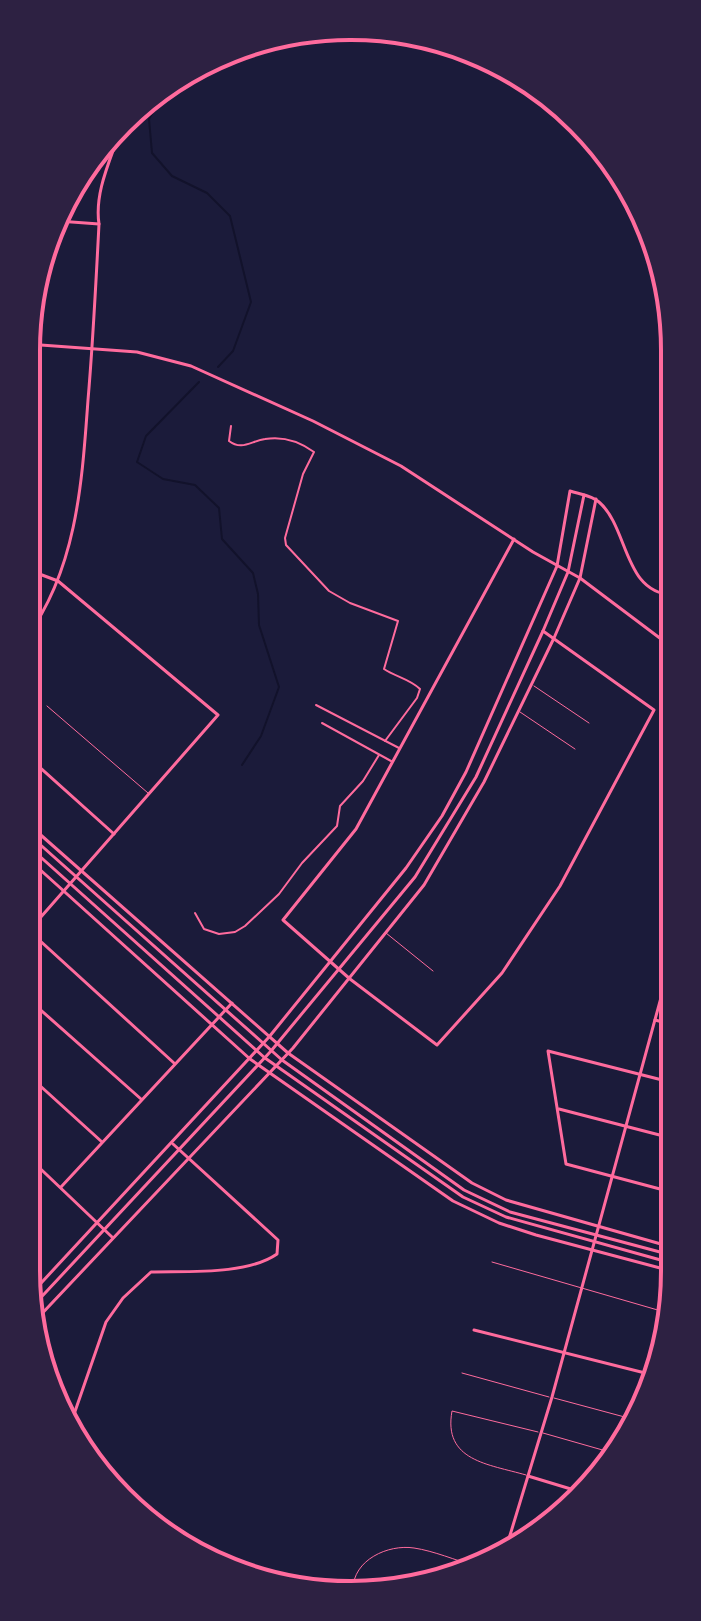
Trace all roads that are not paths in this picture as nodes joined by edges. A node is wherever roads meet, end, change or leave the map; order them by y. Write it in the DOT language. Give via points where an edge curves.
graph roads {
  1 [pos="115,149"];
  2 [pos="68,222"];
  3 [pos="99,224"];
  4 [pos="40,345"];
  5 [pos="92,349"];
  6 [pos="231,426"];
  7 [pos="584,495"];
  8 [pos="596,499"];
  9 [pos="514,539"];
  10 [pos="557,566"];
  11 [pos="568,572"];
  12 [pos="40,574"];
  13 [pos="580,578"];
  14 [pos="58,581"];
  15 [pos="661,592"];
  16 [pos="40,613"];
  17 [pos="543,631"];
  18 [pos="554,638"];
  19 [pos="661,639"];
  20 [pos="532,685"];
  21 [pos="316,705"];
  22 [pos="47,706"];
  23 [pos="519,711"];
  24 [pos="322,723"];
  25 [pos="589,723"];
  26 [pos="385,741"];
  27 [pos="400,748"];
  28 [pos="575,749"];
  29 [pos="379,755"];
  30 [pos="393,762"];
  31 [pos="40,768"];
  32 [pos="149,794"];
  33 [pos="40,834"];
  34 [pos="114,834"];
  35 [pos="40,844"];
  36 [pos="40,856"];
  37 [pos="40,870"];
  38 [pos="82,871"];
  39 [pos="77,877"];
  40 [pos="71,883"];
  41 [pos="64,892"];
  42 [pos="195,913"];
  43 [pos="40,917"];
  44 [pos="386,933"];
  45 [pos="40,943"];
  46 [pos="331,963"];
  47 [pos="340,970"];
  48 [pos="433,971"];
  49 [pos="350,979"];
  50 [pos="661,997"];
  51 [pos="232,1003"];
  52 [pos="40,1009"];
  53 [pos="226,1010"];
  54 [pos="220,1016"];
  55 [pos="654,1020"];
  56 [pos="661,1022"];
  57 [pos="213,1024"];
  58 [pos="269,1037"];
  59 [pos="263,1044"];
  60 [pos="278,1044"];
  61 [pos="257,1051"];
  62 [pos="271,1051"];
  63 [pos="288,1053"];
  64 [pos="265,1058"];
  65 [pos="250,1059"];
  66 [pos="282,1060"];
  67 [pos="175,1063"];
  68 [pos="259,1065"];
  69 [pos="276,1066"];
  70 [pos="269,1073"];
  71 [pos="640,1074"];
  72 [pos="661,1080"];
  73 [pos="40,1086"];
  74 [pos="141,1099"];
  75 [pos="559,1109"];
  76 [pos="626,1127"];
  77 [pos="661,1136"];
  78 [pos="102,1142"];
  79 [pos="171,1143"];
  80 [pos="178,1149"];
  81 [pos="188,1159"];
  82 [pos="40,1168"];
  83 [pos="613,1177"];
  84 [pos="61,1187"];
  85 [pos="661,1189"];
  86 [pos="98,1223"];
  87 [pos="599,1227"];
  88 [pos="104,1229"];
  89 [pos="597,1235"];
  90 [pos="112,1237"];
  91 [pos="595,1243"];
  92 [pos="661,1244"];
  93 [pos="593,1251"];
  94 [pos="661,1252"];
  95 [pos="661,1260"];
  96 [pos="492,1262"];
  97 [pos="661,1268"];
  98 [pos="41,1284"];
  99 [pos="582,1288"];
  100 [pos="42,1297"];
  101 [pos="658,1310"];
  102 [pos="43,1312"];
  103 [pos="474,1330"];
  104 [pos="564,1353"];
  105 [pos="462,1373"];
  106 [pos="644,1373"];
  107 [pos="552,1397"];
  108 [pos="75,1413"];
  109 [pos="624,1417"];
  110 [pos="541,1433"];
  111 [pos="604,1450"];
  112 [pos="528,1476"];
  113 [pos="571,1489"];
  114 [pos="509,1537"];
  115 [pos="459,1561"];
  116 [pos="354,1581"];
  1 -- 3 [label="street" via="102,180"];
  2 -- 3 [label="street"];
  3 -- 5 [label="street"];
  4 -- 5 [label="street"];
  5 -- 9 [label="street" via="137,352 191,366 401,466"];
  5 -- 14 [label="street" via="81,492"];
  6 -- 26 [label="street" via="229,441 235,446 283,438 314,452 303,474 286,545 329,591 398,621 384,669 420,689"];
  7 -- 8 [label="street"];
  7 -- 10 [label="street" via="570,491"];
  7 -- 11 [label="street"];
  8 -- 13 [label="street"];
  8 -- 15 [label="street" via="609,512 644,584"];
  9 -- 10 [label="street"];
  9 -- 27 [label="street"];
  10 -- 11 [label="street"];
  10 -- 46 [label="street" via="442,816"];
  11 -- 13 [label="street"];
  11 -- 17 [label="street"];
  12 -- 14 [label="street"];
  13 -- 18 [label="street"];
  13 -- 19 [label="street"];
  14 -- 16 [label="street"];
  14 -- 32 [label="street" via="218,715"];
  17 -- 18 [label="street"];
  17 -- 47 [label="street" via="451,821 415,877"];
  18 -- 20 [label="street"];
  18 -- 49 [label="street" via="654,710 560,886 502,973 437,1045"];
  20 -- 23 [label="street"];
  20 -- 25 [label="lane"];
  21 -- 26 [label="street"];
  22 -- 32 [label="lane"];
  23 -- 28 [label="lane"];
  23 -- 44 [label="street" via="424,885"];
  24 -- 29 [label="street"];
  26 -- 27 [label="street"];
  27 -- 30 [label="street"];
  29 -- 30 [label="street"];
  29 -- 42 [label="street" via="340,806 337,826 245,926 219,934 204,929"];
  30 -- 46 [label="street" via="356,829 283,920"];
  31 -- 34 [label="street"];
  32 -- 34 [label="street"];
  33 -- 38 [label="street"];
  34 -- 38 [label="street"];
  35 -- 39 [label="street"];
  36 -- 40 [label="street"];
  37 -- 41 [label="street"];
  38 -- 39 [label="street"];
  38 -- 51 [label="street"];
  39 -- 40 [label="street"];
  39 -- 53 [label="street"];
  40 -- 41 [label="street"];
  40 -- 54 [label="street"];
  41 -- 43 [label="street"];
  41 -- 57 [label="street"];
  44 -- 48 [label="lane"];
  44 -- 49 [label="street"];
  45 -- 67 [label="street"];
  46 -- 47 [label="street"];
  46 -- 58 [label="street"];
  47 -- 49 [label="street"];
  47 -- 60 [label="street"];
  49 -- 63 [label="street"];
  50 -- 55 [label="street"];
  51 -- 53 [label="street"];
  51 -- 58 [label="street"];
  52 -- 74 [label="street"];
  53 -- 54 [label="street"];
  53 -- 59 [label="street"];
  54 -- 57 [label="street"];
  54 -- 61 [label="street"];
  55 -- 56 [label="street"];
  55 -- 71 [label="street"];
  57 -- 65 [label="street"];
  57 -- 67 [label="street"];
  58 -- 59 [label="street"];
  58 -- 60 [label="street"];
  59 -- 61 [label="street"];
  59 -- 62 [label="street"];
  60 -- 62 [label="street"];
  60 -- 63 [label="street"];
  61 -- 64 [label="street"];
  61 -- 65 [label="street"];
  62 -- 64 [label="street"];
  62 -- 66 [label="street"];
  63 -- 66 [label="street"];
  63 -- 87 [label="street" via="472,1183 506,1200"];
  64 -- 68 [label="street"];
  64 -- 69 [label="street"];
  65 -- 68 [label="street"];
  65 -- 79 [label="street"];
  66 -- 69 [label="street"];
  66 -- 89 [label="street" via="464,1190 510,1212"];
  67 -- 74 [label="street"];
  68 -- 70 [label="street"];
  68 -- 80 [label="street"];
  69 -- 70 [label="street"];
  69 -- 91 [label="street" via="463,1197 506,1217"];
  70 -- 81 [label="street"];
  70 -- 93 [label="street" via="453,1201 499,1223"];
  71 -- 72 [label="street"];
  71 -- 75 [label="street" via="548,1051"];
  71 -- 76 [label="street"];
  73 -- 78 [label="street"];
  74 -- 78 [label="street"];
  75 -- 76 [label="street"];
  75 -- 83 [label="street" via="566,1164"];
  76 -- 77 [label="street"];
  76 -- 83 [label="street"];
  78 -- 84 [label="street"];
  79 -- 80 [label="street"];
  79 -- 86 [label="street"];
  80 -- 81 [label="street"];
  80 -- 88 [label="street"];
  81 -- 90 [label="street"];
  81 -- 108 [label="street" via="278,1240 277,1254 265,1262 219,1270 151,1272 106,1322"];
  82 -- 84 [label="street"];
  83 -- 85 [label="street"];
  83 -- 87 [label="street"];
  84 -- 86 [label="street"];
  86 -- 88 [label="street"];
  86 -- 98 [label="street"];
  87 -- 89 [label="street"];
  87 -- 92 [label="street"];
  88 -- 90 [label="street"];
  88 -- 100 [label="street"];
  89 -- 91 [label="street"];
  89 -- 94 [label="street"];
  90 -- 102 [label="street"];
  91 -- 93 [label="street"];
  91 -- 95 [label="street"];
  93 -- 97 [label="street"];
  93 -- 99 [label="street"];
  96 -- 99 [label="lane"];
  99 -- 101 [label="lane"];
  99 -- 104 [label="street"];
  103 -- 104 [label="street"];
  104 -- 106 [label="street"];
  104 -- 107 [label="street"];
  105 -- 107 [label="lane"];
  107 -- 109 [label="lane"];
  107 -- 110 [label="street"];
  110 -- 111 [label="lane"];
  110 -- 112 [label="street"];
  110 -- 112 [label="lane" via="452,1411 450,1430 462,1452"];
  112 -- 113 [label="street"];
  112 -- 114 [label="street"];
  115 -- 116 [label="lane" via="412,1548 375,1555 361,1565"];
}
